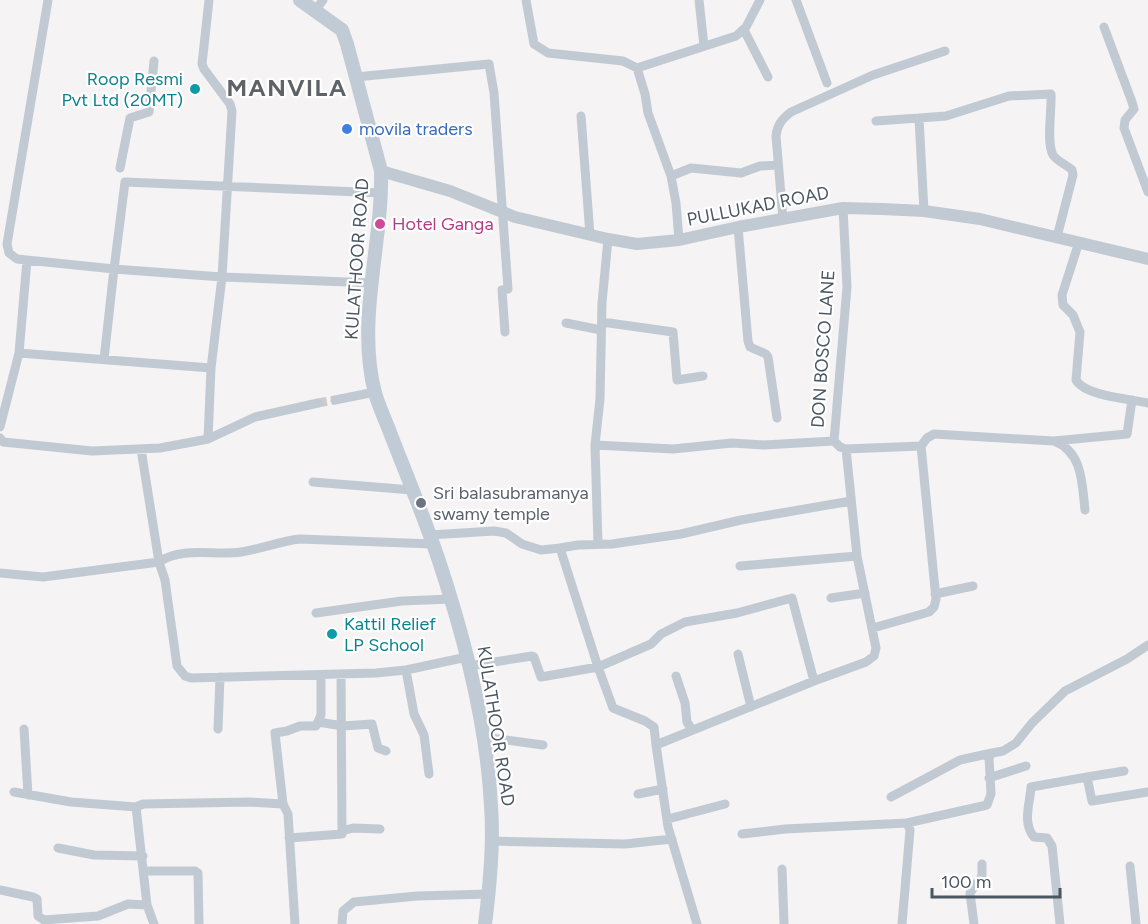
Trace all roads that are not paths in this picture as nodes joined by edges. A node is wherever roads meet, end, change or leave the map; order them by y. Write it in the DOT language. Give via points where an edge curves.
graph roads {
  1 [pos="48,0"];
  2 [pos="209,0"];
  3 [pos="300,0"];
  4 [pos="323,0"];
  5 [pos="526,0"];
  6 [pos="699,0"];
  7 [pos="760,0"];
  8 [pos="796,0"];
  9 [pos="314,12"];
  10 [pos="1104,27"];
  11 [pos="744,30"];
  12 [pos="704,46"];
  13 [pos="945,51"];
  14 [pos="154,61"];
  15 [pos="637,68"];
  16 [pos="356,77"];
  17 [pos="768,77"];
  18 [pos="827,83"];
  19 [pos="581,116"];
  20 [pos="919,118"];
  21 [pos="876,121"];
  22 [pos="778,165"];
  23 [pos="120,168"];
  24 [pos="381,171"];
  25 [pos="671,176"];
  26 [pos="226,188"];
  27 [pos="1148,192"];
  28 [pos="382,193"];
  29 [pos="843,208"];
  30 [pos="924,211"];
  31 [pos="503,212"];
  32 [pos="783,219"];
  33 [pos="738,227"];
  34 [pos="590,235"];
  35 [pos="1057,237"];
  36 [pos="608,239"];
  37 [pos="679,240"];
  38 [pos="1079,242"];
  39 [pos="3,246"];
  40 [pos="1148,259"];
  41 [pos="27,260"];
  42 [pos="114,269"];
  43 [pos="222,276"];
  44 [pos="372,283"];
  45 [pos="566,323"];
  46 [pos="602,326"];
  47 [pos="505,332"];
  48 [pos="19,352"];
  49 [pos="104,359"];
  50 [pos="211,368"];
  51 [pos="703,376"];
  52 [pos="375,392"];
  53 [pos="335,400"];
  54 [pos="1132,400"];
  55 [pos="318,403"];
  56 [pos="1148,403"];
  57 [pos="777,418"];
  58 [pos="0,427"];
  59 [pos="0,438"];
  60 [pos="208,440"];
  61 [pos="834,441"];
  62 [pos="1054,441"];
  63 [pos="595,445"];
  64 [pos="921,446"];
  65 [pos="141,448"];
  66 [pos="846,449"];
  67 [pos="313,482"];
  68 [pos="412,490"];
  69 [pos="851,501"];
  70 [pos="1085,510"];
  71 [pos="432,540"];
  72 [pos="598,544"];
  73 [pos="560,548"];
  74 [pos="857,556"];
  75 [pos="159,562"];
  76 [pos="740,566"];
  77 [pos="0,573"];
  78 [pos="973,586"];
  79 [pos="865,593"];
  80 [pos="935,594"];
  81 [pos="831,598"];
  82 [pos="451,599"];
  83 [pos="316,613"];
  84 [pos="873,628"];
  85 [pos="1148,645"];
  86 [pos="738,654"];
  87 [pos="468,662"];
  88 [pos="598,667"];
  89 [pos="406,670"];
  90 [pos="341,674"];
  91 [pos="321,675"];
  92 [pos="676,676"];
  93 [pos="220,677"];
  94 [pos="814,681"];
  95 [pos="751,706"];
  96 [pos="318,723"];
  97 [pos="343,726"];
  98 [pos="24,729"];
  99 [pos="218,729"];
  100 [pos="692,730"];
  101 [pos="483,737"];
  102 [pos="543,745"];
  103 [pos="656,745"];
  104 [pos="386,751"];
  105 [pos="992,753"];
  106 [pos="1026,766"];
  107 [pos="1124,771"];
  108 [pos="429,774"];
  109 [pos="1087,777"];
  110 [pos="989,778"];
  111 [pos="663,789"];
  112 [pos="14,792"];
  113 [pos="1148,792"];
  114 [pos="638,794"];
  115 [pos="28,795"];
  116 [pos="891,797"];
  117 [pos="283,804"];
  118 [pos="725,804"];
  119 [pos="136,807"];
  120 [pos="668,819"];
  121 [pos="907,823"];
  122 [pos="380,829"];
  123 [pos="342,831"];
  124 [pos="742,834"];
  125 [pos="289,838"];
  126 [pos="672,839"];
  127 [pos="491,841"];
  128 [pos="58,848"];
  129 [pos="143,856"];
  130 [pos="982,864"];
  131 [pos="1130,866"];
  132 [pos="782,870"];
  133 [pos="144,871"];
  134 [pos="0,890"];
  135 [pos="489,894"];
  136 [pos="147,905"];
  137 [pos="154,924"];
  138 [pos="200,924"];
  139 [pos="295,924"];
  140 [pos="342,924"];
  141 [pos="485,924"];
  142 [pos="697,924"];
  143 [pos="784,924"];
  144 [pos="902,924"];
  145 [pos="974,924"];
  146 [pos="1059,924"];
  147 [pos="1136,924"];
  1 -- 39 [label="street"];
  2 -- 26 [label="street" via="202,64 232,111"];
  3 -- 9 [label="main road, KULATHOOR ROAD"];
  4 -- 9 [label="street"];
  5 -- 15 [label="street" via="534,44 548,53 623,61"];
  6 -- 12 [label="street"];
  7 -- 11 [label="street"];
  8 -- 18 [label="street"];
  9 -- 16 [label="main road, KULATHOOR ROAD" via="342,30"];
  10 -- 27 [label="street" via="1134,109 1124,128"];
  11 -- 12 [label="street"];
  11 -- 17 [label="street"];
  12 -- 15 [label="street"];
  13 -- 22 [label="street" via="873,75 791,112 776,129"];
  14 -- 23 [label="street" via="149,111 130,118"];
  15 -- 25 [label="street" via="648,113"];
  16 -- 24 [label="main road, KULATHOOR ROAD"];
  16 -- 31 [label="street" via="489,64"];
  19 -- 34 [label="street"];
  20 -- 21 [label="street"];
  20 -- 30 [label="street"];
  20 -- 35 [label="street" via="946,116 1009,96 1051,94 1052,154 1073,175"];
  22 -- 25 [label="street" via="741,173 691,168"];
  22 -- 32 [label="street"];
  24 -- 28 [label="main road, KULATHOOR ROAD"];
  24 -- 31 [label="street, PULLUKAD ROAD" via="450,191"];
  25 -- 37 [label="street"];
  26 -- 28 [label="street"];
  26 -- 42 [label="street" via="125,182"];
  26 -- 43 [label="street"];
  28 -- 44 [label="main road, KULATHOOR ROAD"];
  29 -- 30 [label="street, PULLUKAD ROAD"];
  29 -- 32 [label="street, PULLUKAD ROAD"];
  29 -- 61 [label="street, DON BOSCO LANE" via="846,287"];
  30 -- 35 [label="street, PULLUKAD ROAD"];
  31 -- 34 [label="street, PULLUKAD ROAD"];
  31 -- 47 [label="street" via="508,289 502,290"];
  32 -- 33 [label="street, PULLUKAD ROAD"];
  33 -- 37 [label="street, PULLUKAD ROAD"];
  33 -- 57 [label="street" via="748,341 750,347 768,357"];
  34 -- 36 [label="street, PULLUKAD ROAD"];
  35 -- 38 [label="street, PULLUKAD ROAD"];
  36 -- 37 [label="street, PULLUKAD ROAD" via="637,244"];
  36 -- 46 [label="street"];
  38 -- 40 [label="street, PULLUKAD ROAD"];
  38 -- 54 [label="street" via="1062,295 1063,305 1073,315 1080,332 1076,380 1088,391"];
  39 -- 41 [label="street" via="17,259"];
  41 -- 42 [label="street"];
  41 -- 48 [label="street"];
  42 -- 43 [label="street"];
  42 -- 49 [label="street"];
  43 -- 44 [label="street"];
  43 -- 50 [label="street"];
  44 -- 52 [label="main road, KULATHOOR ROAD" via="369,344"];
  45 -- 46 [label="street"];
  46 -- 51 [label="street" via="673,332 677,380"];
  46 -- 63 [label="street"];
  48 -- 49 [label="street"];
  48 -- 58 [label="street"];
  49 -- 50 [label="street"];
  50 -- 60 [label="street"];
  52 -- 53 [label="street"];
  52 -- 68 [label="main road, KULATHOOR ROAD"];
  54 -- 56 [label="street"];
  54 -- 62 [label="street" via="1127,434"];
  55 -- 60 [label="street" via="255,417"];
  59 -- 65 [label="street" via="3,442 92,451"];
  60 -- 65 [label="street"];
  61 -- 63 [label="street" via="732,443 673,449"];
  61 -- 66 [label="street, DON BOSCO LANE"];
  62 -- 64 [label="street" via="934,434"];
  62 -- 70 [label="street" via="1066,448 1078,464"];
  63 -- 72 [label="street"];
  64 -- 66 [label="street"];
  64 -- 80 [label="street"];
  65 -- 75 [label="street"];
  66 -- 69 [label="street"];
  67 -- 68 [label="street"];
  68 -- 71 [label="main road, KULATHOOR ROAD"];
  69 -- 72 [label="street" via="681,534"];
  69 -- 74 [label="street"];
  71 -- 73 [label="street" via="494,531 541,550"];
  71 -- 75 [label="street" via="285,540 230,554 182,554"];
  71 -- 82 [label="main road, KULATHOOR ROAD"];
  72 -- 73 [label="street"];
  73 -- 88 [label="street"];
  74 -- 76 [label="street"];
  74 -- 79 [label="street"];
  75 -- 77 [label="street" via="43,577"];
  75 -- 93 [label="street" via="177,666 191,678"];
  78 -- 80 [label="street"];
  79 -- 81 [label="street"];
  79 -- 84 [label="street"];
  80 -- 84 [label="street" via="934,607 929,612"];
  82 -- 83 [label="street"];
  82 -- 87 [label="main road, KULATHOOR ROAD"];
  84 -- 94 [label="street" via="874,656"];
  85 -- 105 [label="street" via="1065,691 1016,743"];
  86 -- 95 [label="street"];
  87 -- 88 [label="street" via="532,656 541,677"];
  87 -- 89 [label="street"];
  87 -- 101 [label="main road, KULATHOOR ROAD"];
  88 -- 94 [label="street" via="651,644 685,622 792,598"];
  88 -- 103 [label="street" via="613,708 654,727"];
  89 -- 90 [label="street"];
  89 -- 108 [label="street" via="412,708 424,735"];
  90 -- 91 [label="street"];
  90 -- 97 [label="street"];
  91 -- 93 [label="street"];
  91 -- 96 [label="street"];
  92 -- 100 [label="street"];
  93 -- 99 [label="street"];
  94 -- 95 [label="street"];
  95 -- 100 [label="street"];
  96 -- 97 [label="street"];
  96 -- 117 [label="street" via="275,733"];
  97 -- 104 [label="street" via="372,724 378,748"];
  97 -- 123 [label="street"];
  98 -- 115 [label="street"];
  100 -- 103 [label="street"];
  101 -- 102 [label="street"];
  101 -- 127 [label="main road, KULATHOOR ROAD"];
  103 -- 111 [label="street"];
  105 -- 110 [label="street"];
  105 -- 116 [label="street" via="960,760"];
  106 -- 110 [label="street"];
  107 -- 109 [label="street"];
  109 -- 113 [label="street" via="1092,801"];
  109 -- 146 [label="street" via="1031,787 1027,809 1030,832 1034,837 1047,838 1052,846"];
  110 -- 121 [label="street" via="987,805"];
  111 -- 114 [label="street"];
  111 -- 120 [label="street"];
  112 -- 115 [label="street"];
  115 -- 119 [label="street"];
  117 -- 119 [label="street"];
  117 -- 125 [label="street" via="288,814"];
  118 -- 120 [label="street"];
  119 -- 129 [label="street"];
  120 -- 126 [label="street"];
  121 -- 124 [label="street"];
  121 -- 144 [label="street" via="910,830"];
  122 -- 123 [label="street"];
  123 -- 125 [label="street"];
  125 -- 139 [label="street"];
  126 -- 127 [label="street" via="625,844"];
  126 -- 142 [label="street"];
  127 -- 135 [label="main road, KULATHOOR ROAD"];
  128 -- 129 [label="street" via="94,855"];
  129 -- 133 [label="street"];
  130 -- 145 [label="street" via="981,876 970,893"];
  131 -- 147 [label="street"];
  132 -- 143 [label="street"];
  133 -- 136 [label="street"];
  133 -- 138 [label="street" via="198,873"];
  134 -- 136 [label="street" via="37,899 38,916 44,920 98,916 128,904"];
  135 -- 140 [label="street" via="354,902 343,911"];
  135 -- 141 [label="main road, KULATHOOR ROAD"];
  136 -- 137 [label="street"];
}
